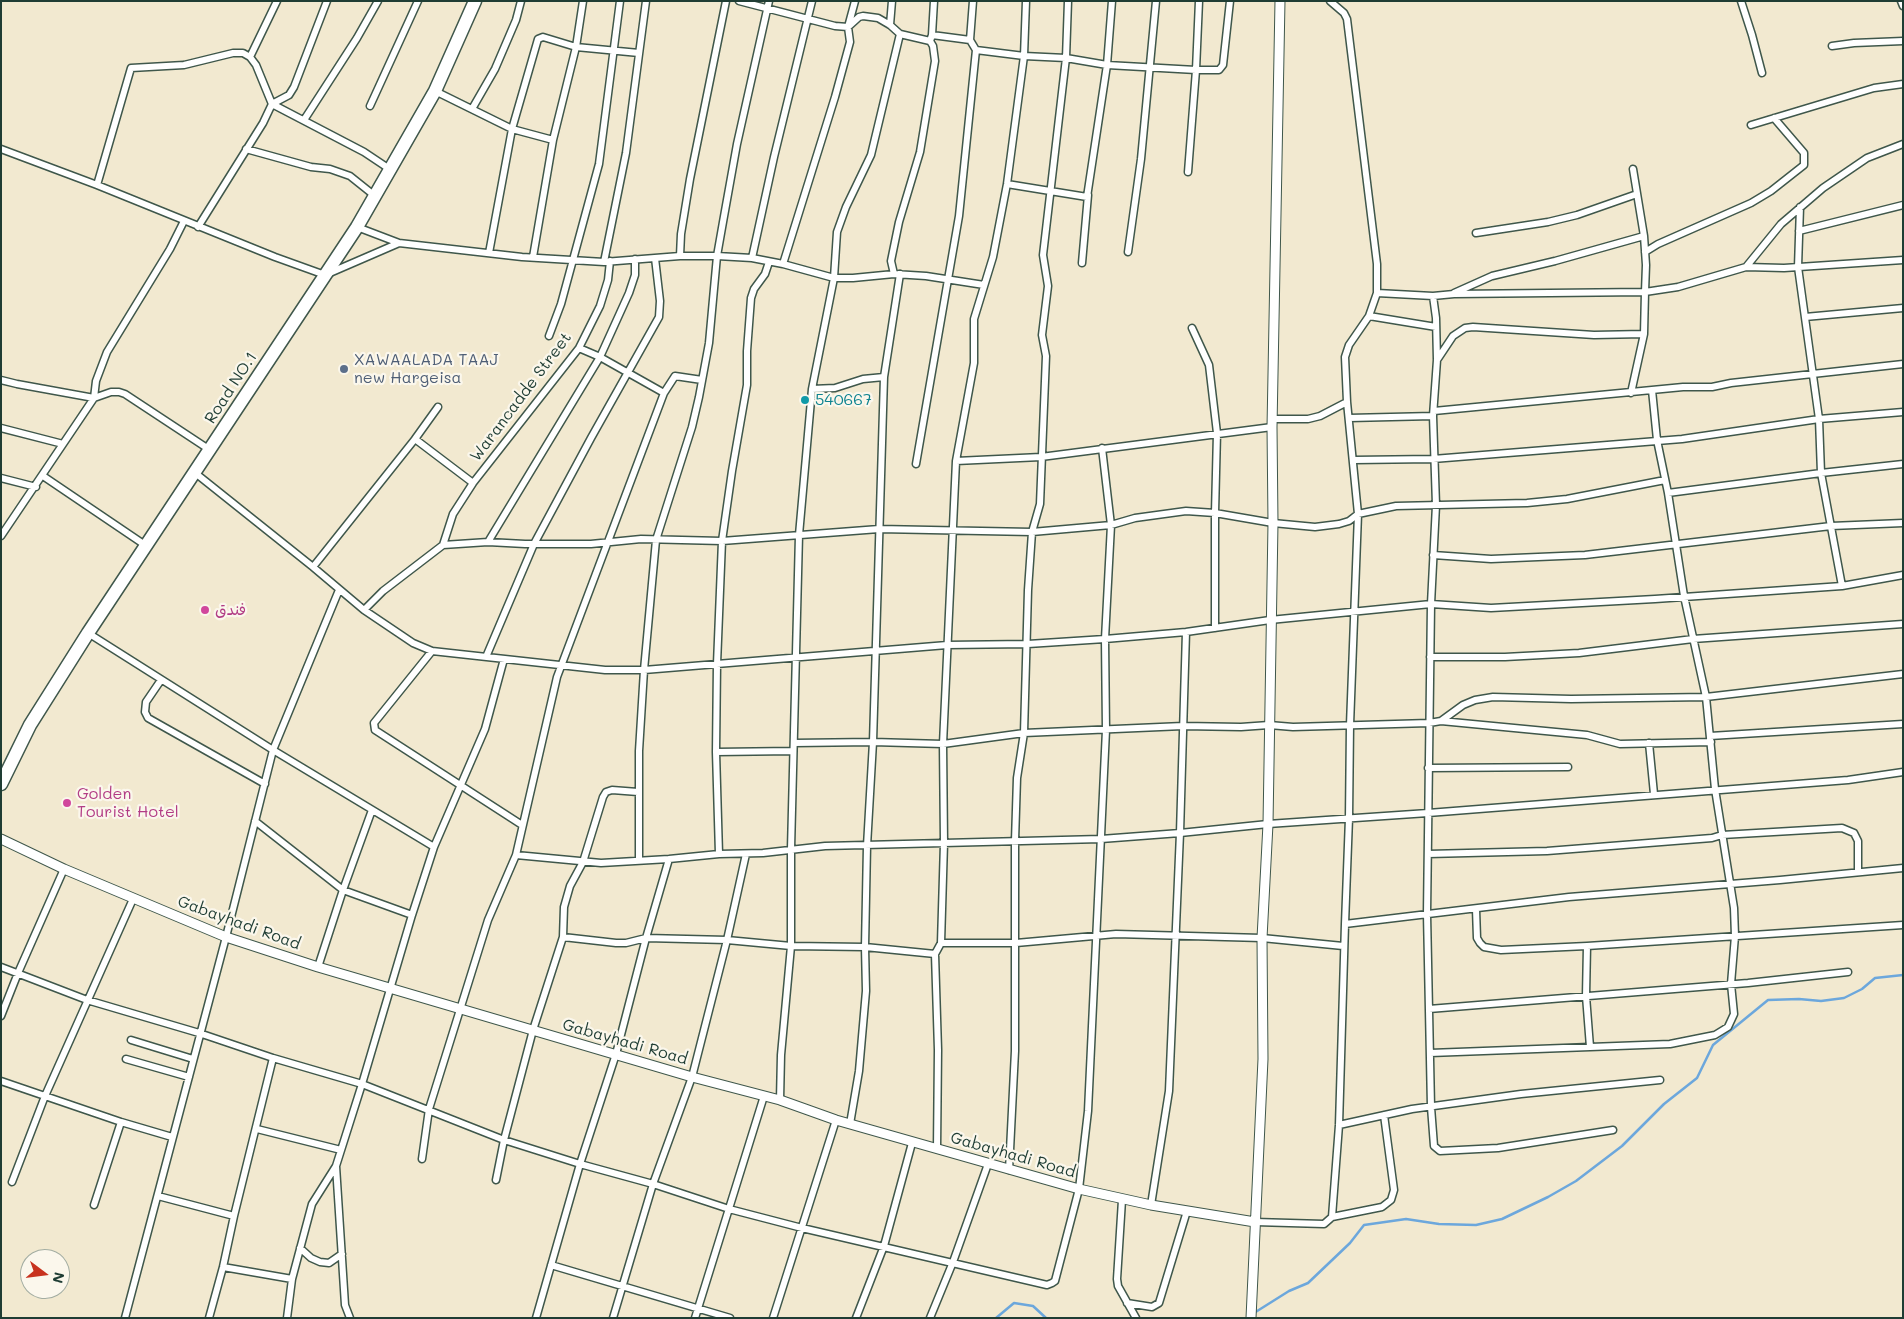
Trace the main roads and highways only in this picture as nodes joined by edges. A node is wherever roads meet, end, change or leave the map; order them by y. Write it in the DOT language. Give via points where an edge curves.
graph roads {
  1 [pos="475,1"];
  2 [pos="1,784"];
  1 -- 2 [label="highway, Road NO.1" via="435,91 357,227 88,633 30,725"];
}
